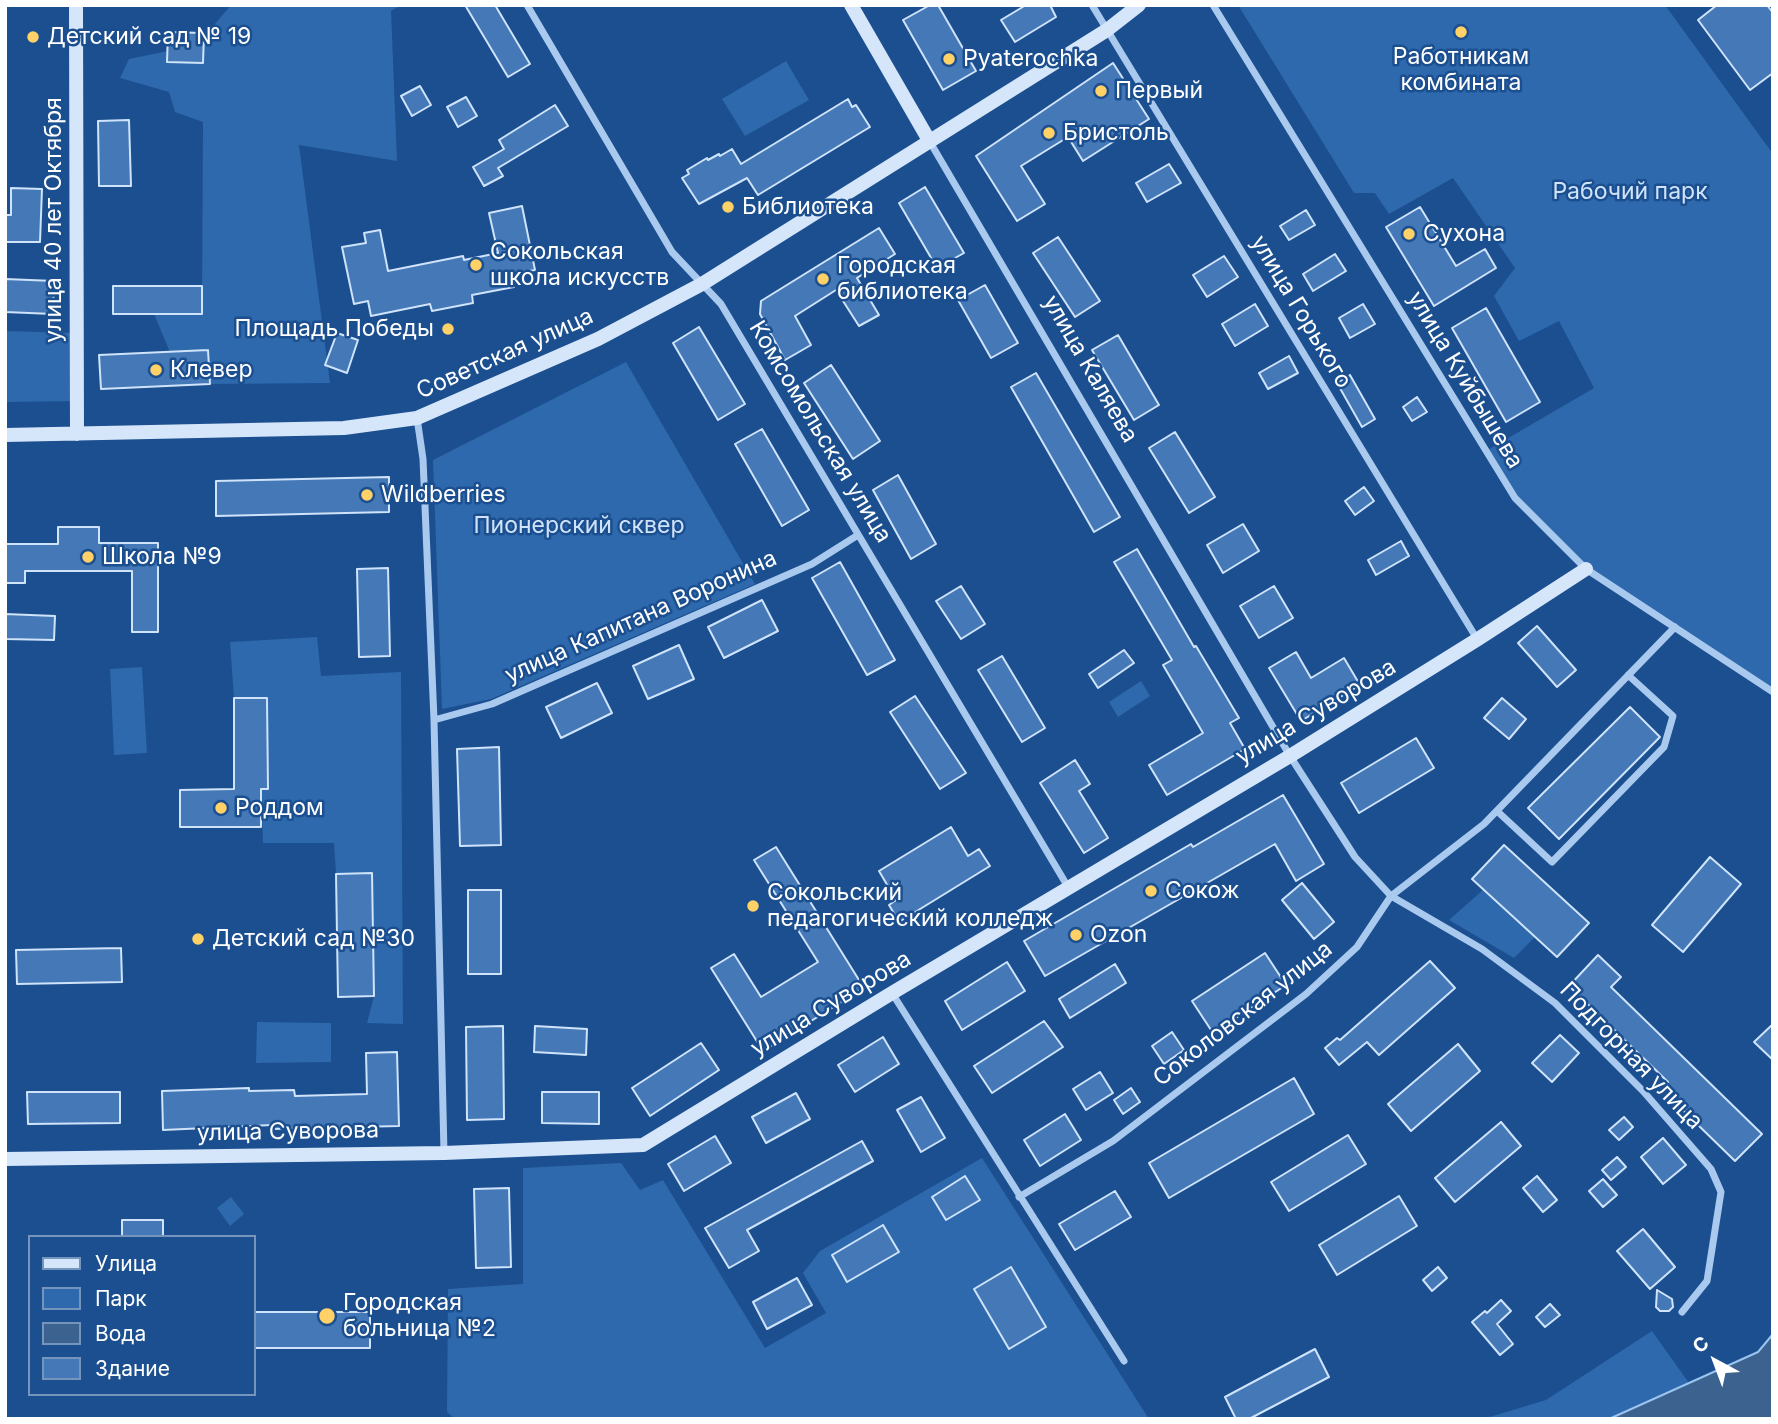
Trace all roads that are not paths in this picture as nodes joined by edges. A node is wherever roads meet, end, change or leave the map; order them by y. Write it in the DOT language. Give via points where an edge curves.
graph roads {
  1 [pos="76,5"];
  2 [pos="527,5"];
  3 [pos="851,5"];
  4 [pos="1092,5"];
  5 [pos="1139,5"];
  6 [pos="1213,5"];
  7 [pos="1107,30"];
  8 [pos="930,142"];
  9 [pos="702,284"];
  10 [pos="417,418"];
  11 [pos="77,434"];
  12 [pos="5,435"];
  13 [pos="858,535"];
  14 [pos="1586,569"];
  15 [pos="1675,627"];
  16 [pos="1478,639"];
  17 [pos="1628,675"];
  18 [pos="1773,692"];
  19 [pos="434,720"];
  20 [pos="1290,756"];
  21 [pos="1497,811"];
  22 [pos="1068,887"];
  23 [pos="1391,896"];
  24 [pos="892,993"];
  25 [pos="444,1153"];
  26 [pos="5,1158"];
  27 [pos="1019,1197"];
  28 [pos="1682,1312"];
  29 [pos="1124,1361"];
  1 -- 11 [label="street, улица 40 лет Октября"];
  2 -- 9 [label="street, Комсомольская улица" via="672,252"];
  3 -- 8 [label="street, улица Каляева"];
  4 -- 7 [label="street, улица Горького"];
  5 -- 7 [label="street, Советская улица"];
  6 -- 14 [label="street, улица Куйбышева" via="1515,498"];
  7 -- 8 [label="street, Советская улица"];
  7 -- 16 [label="street, улица Горького"];
  8 -- 9 [label="street, Советская улица"];
  8 -- 20 [label="street, улица Каляева"];
  9 -- 10 [label="street, Советская улица" via="598,339"];
  9 -- 13 [label="street, Комсомольская улица" via="721,304"];
  10 -- 11 [label="street, Советская улица" via="344,428"];
  10 -- 19 [label="street" via="423,459"];
  11 -- 12 [label="street, Советская улица"];
  13 -- 19 [label="street, улица Капитана Воронина" via="812,564 492,704"];
  13 -- 22 [label="street, Комсомольская улица"];
  14 -- 15 [label="street, улица Куйбышева"];
  14 -- 16 [label="street, улица Суворова"];
  15 -- 17 [label="street, Соколовская улица"];
  15 -- 18 [label="street, улица Куйбышева"];
  16 -- 20 [label="street, улица Суворова"];
  17 -- 21 [label="street, Соколовская улица"];
  17 -- 21 [label="street" via="1673,716 1664,747 1552,862"];
  19 -- 25 [label="street"];
  20 -- 22 [label="street, улица Суворова"];
  20 -- 23 [label="street, Подгорная улица" via="1355,857"];
  21 -- 23 [label="street, Соколовская улица"];
  22 -- 24 [label="street, улица Суворова"];
  23 -- 27 [label="street, Соколовская улица" via="1357,947 1306,994 1113,1140"];
  23 -- 28 [label="street, Подгорная улица" via="1482,948 1555,1003 1712,1169 1721,1192 1707,1281"];
  24 -- 25 [label="street, улица Суворова" via="643,1145"];
  24 -- 27 [label="street"];
  25 -- 26 [label="street, улица Суворова"];
  27 -- 29 [label="street"];
}
